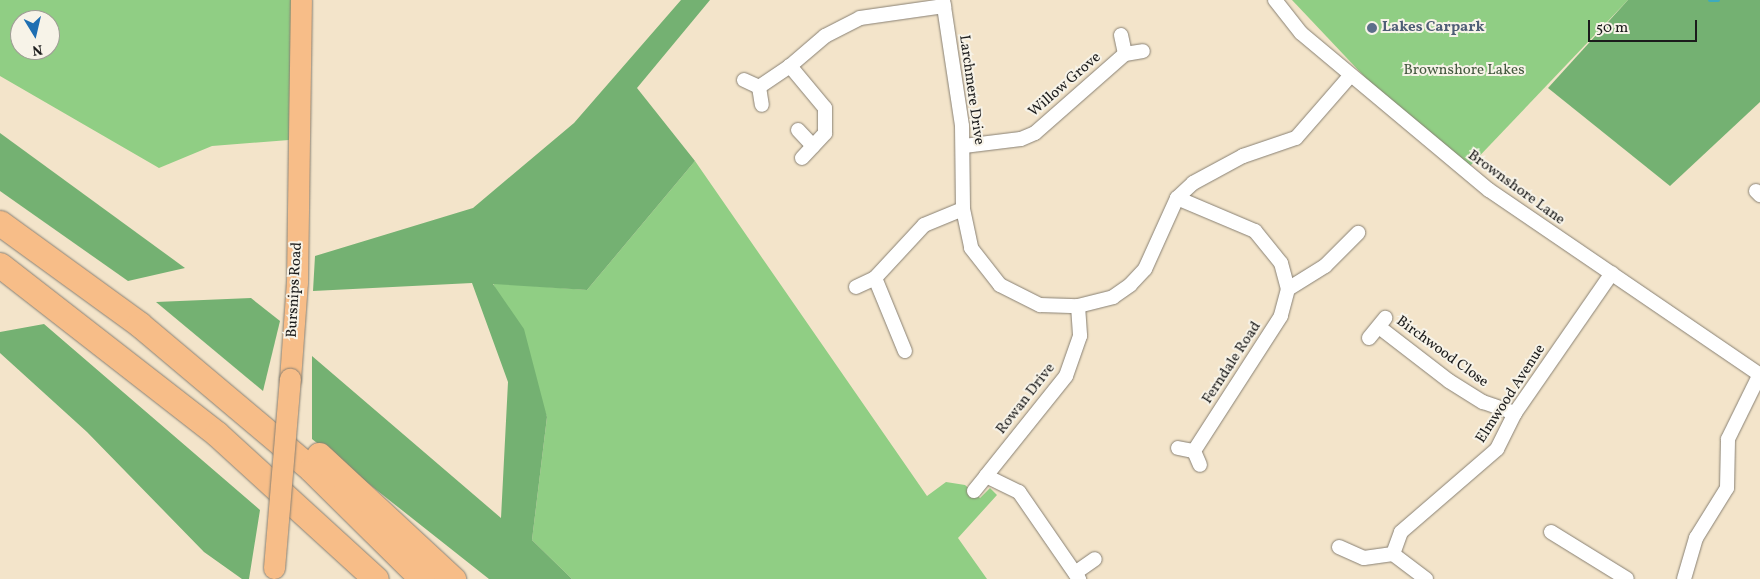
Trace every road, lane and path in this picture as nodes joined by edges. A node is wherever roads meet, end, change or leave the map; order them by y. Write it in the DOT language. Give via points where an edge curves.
graph roads {
  1 [pos="301,0"];
  2 [pos="1275,0"];
  3 [pos="943,3"];
  4 [pos="1122,36"];
  5 [pos="1143,51"];
  6 [pos="1125,54"];
  7 [pos="790,66"];
  8 [pos="1350,76"];
  9 [pos="744,80"];
  10 [pos="758,87"];
  11 [pos="762,105"];
  12 [pos="798,130"];
  13 [pos="813,146"];
  14 [pos="964,146"];
  15 [pos="802,158"];
  16 [pos="1176,198"];
  17 [pos="962,209"];
  18 [pos="0,223"];
  19 [pos="1358,234"];
  20 [pos="0,266"];
  21 [pos="1612,272"];
  22 [pos="875,278"];
  23 [pos="856,287"];
  24 [pos="1288,289"];
  25 [pos="1078,306"];
  26 [pos="1369,338"];
  27 [pos="905,351"];
  28 [pos="184,363"];
  29 [pos="1760,375"];
  30 [pos="1515,413"];
  31 [pos="217,434"];
  32 [pos="1178,448"];
  33 [pos="1194,451"];
  34 [pos="1200,465"];
  35 [pos="986,476"];
  36 [pos="974,491"];
  37 [pos="1551,532"];
  38 [pos="1339,547"];
  39 [pos="1394,554"];
  40 [pos="1095,559"];
  41 [pos="273,573"];
  42 [pos="1077,576"];
  43 [pos="352,579"];
  44 [pos="376,579"];
  45 [pos="422,579"];
  46 [pos="453,579"];
  47 [pos="1426,579"];
  48 [pos="1627,579"];
  49 [pos="1684,579"];
  1 -- 41 [label="main road, Bursnips Road, bridge" via="296,282"];
  2 -- 8 [label="street, Brownshore Lane" via="1301,33"];
  3 -- 7 [label="street" via="860,18 825,36"];
  3 -- 14 [label="street, Larchmere Drive"];
  4 -- 6 [label="street, Willow Grove"];
  5 -- 6 [label="street, Willow Grove"];
  6 -- 14 [label="street, Willow Grove" via="1035,133 1021,139"];
  7 -- 10 [label="street"];
  7 -- 13 [label="street" via="825,108 825,133"];
  8 -- 16 [label="street, Larchmere Drive" via="1296,138 1214,169"];
  8 -- 21 [label="street, Brownshore Lane" via="1489,190"];
  9 -- 10 [label="street"];
  10 -- 11 [label="street"];
  12 -- 13 [label="street"];
  13 -- 15 [label="street"];
  14 -- 17 [label="street, Larchmere Drive"];
  16 -- 24 [label="street, Ferndale Road" via="1255,231 1281,263"];
  16 -- 25 [label="street, Larchmere Drive" via="1145,269 1113,297"];
  17 -- 22 [label="street" via="924,225"];
  17 -- 25 [label="street, Larchmere Drive" via="971,248 1000,286 1040,304"];
  18 -- 28 [label="highway" via="139,324"];
  19 -- 24 [label="street" via="1325,266"];
  20 -- 31 [label="highway"];
  21 -- 29 [label="street, Brownshore Lane"];
  21 -- 30 [label="street, Elmwood Avenue"];
  22 -- 23 [label="street"];
  22 -- 27 [label="street"];
  24 -- 33 [label="street, Ferndale Road" via="1281,316"];
  25 -- 35 [label="street, Rowan Drive" via="1080,336 1066,376"];
  26 -- 30 [label="street, Birchwood Close" via="1382,322 1449,381 1483,402"];
  28 -- 45 [label="highway" via="311,469"];
  28 -- 46 [label="highway" via="235,385 312,448"];
  29 -- 49 [label="street" via="1728,439 1728,488 1696,538"];
  30 -- 39 [label="street, Elmwood Avenue" via="1497,449 1478,469 1406,522"];
  31 -- 43 [label="highway" via="250,479"];
  31 -- 44 [label="highway"];
  32 -- 33 [label="street"];
  33 -- 34 [label="street"];
  35 -- 36 [label="street, Rowan Drive"];
  35 -- 42 [label="street" via="1019,492"];
  37 -- 48 [label="street"];
  38 -- 39 [label="street" via="1364,558"];
  39 -- 47 [label="street"];
  40 -- 42 [label="street"];
}
